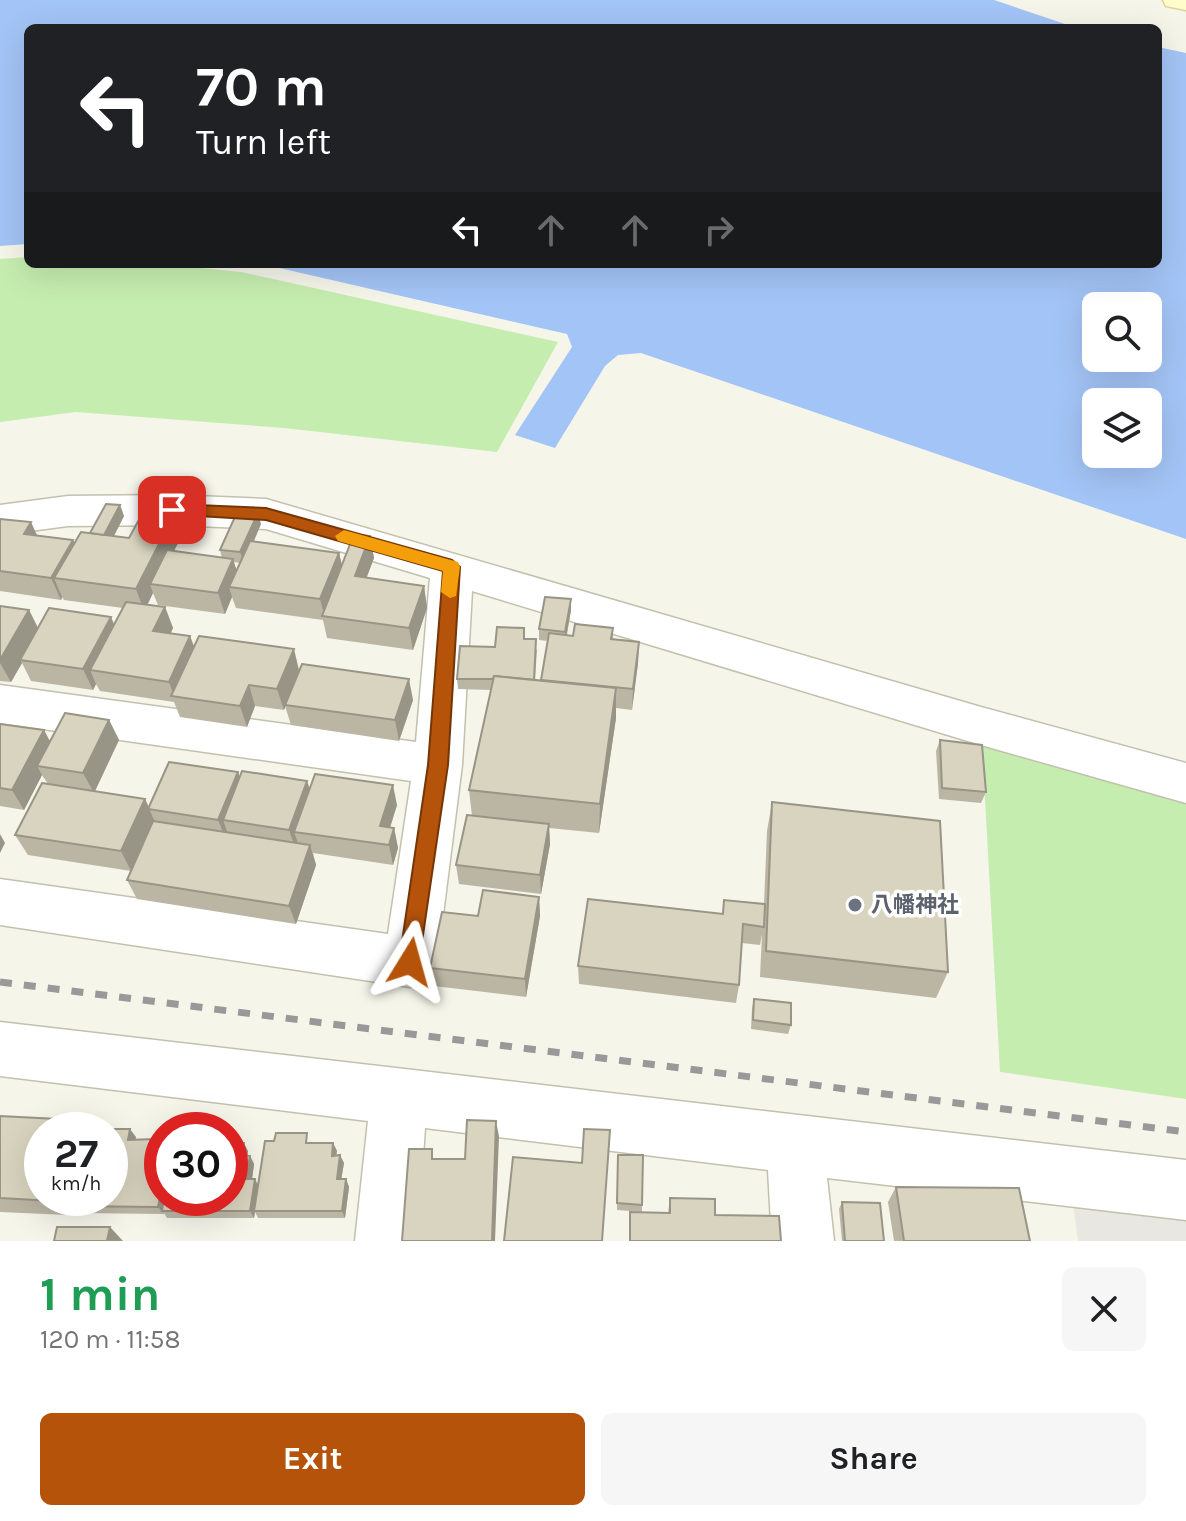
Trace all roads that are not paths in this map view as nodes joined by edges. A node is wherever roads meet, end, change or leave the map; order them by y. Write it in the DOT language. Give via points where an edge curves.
graph roads {
  1 [pos="1176,0"];
  2 [pos="1186,2"];
  3 [pos="0,520"];
  4 [pos="452,567"];
  5 [pos="0,704"];
  6 [pos="438,765"];
  7 [pos="1186,783"];
  8 [pos="0,902"];
  9 [pos="0,1049"];
  10 [pos="399,1095"];
  11 [pos="795,1146"];
  12 [pos="1186,1190"];
  13 [pos="386,1241"];
  14 [pos="803,1241"];
  1 -- 2 [label="main road"];
  3 -- 4 [label="street" via="68,511 266,514"];
  4 -- 6 [label="street"];
  4 -- 7 [label="street"];
  5 -- 6 [label="street"];
  6 -- 8 [label="street" via="410,962"];
  9 -- 10 [label="street"];
  10 -- 11 [label="street"];
  10 -- 13 [label="street"];
  11 -- 12 [label="street"];
  11 -- 14 [label="street"];
}
